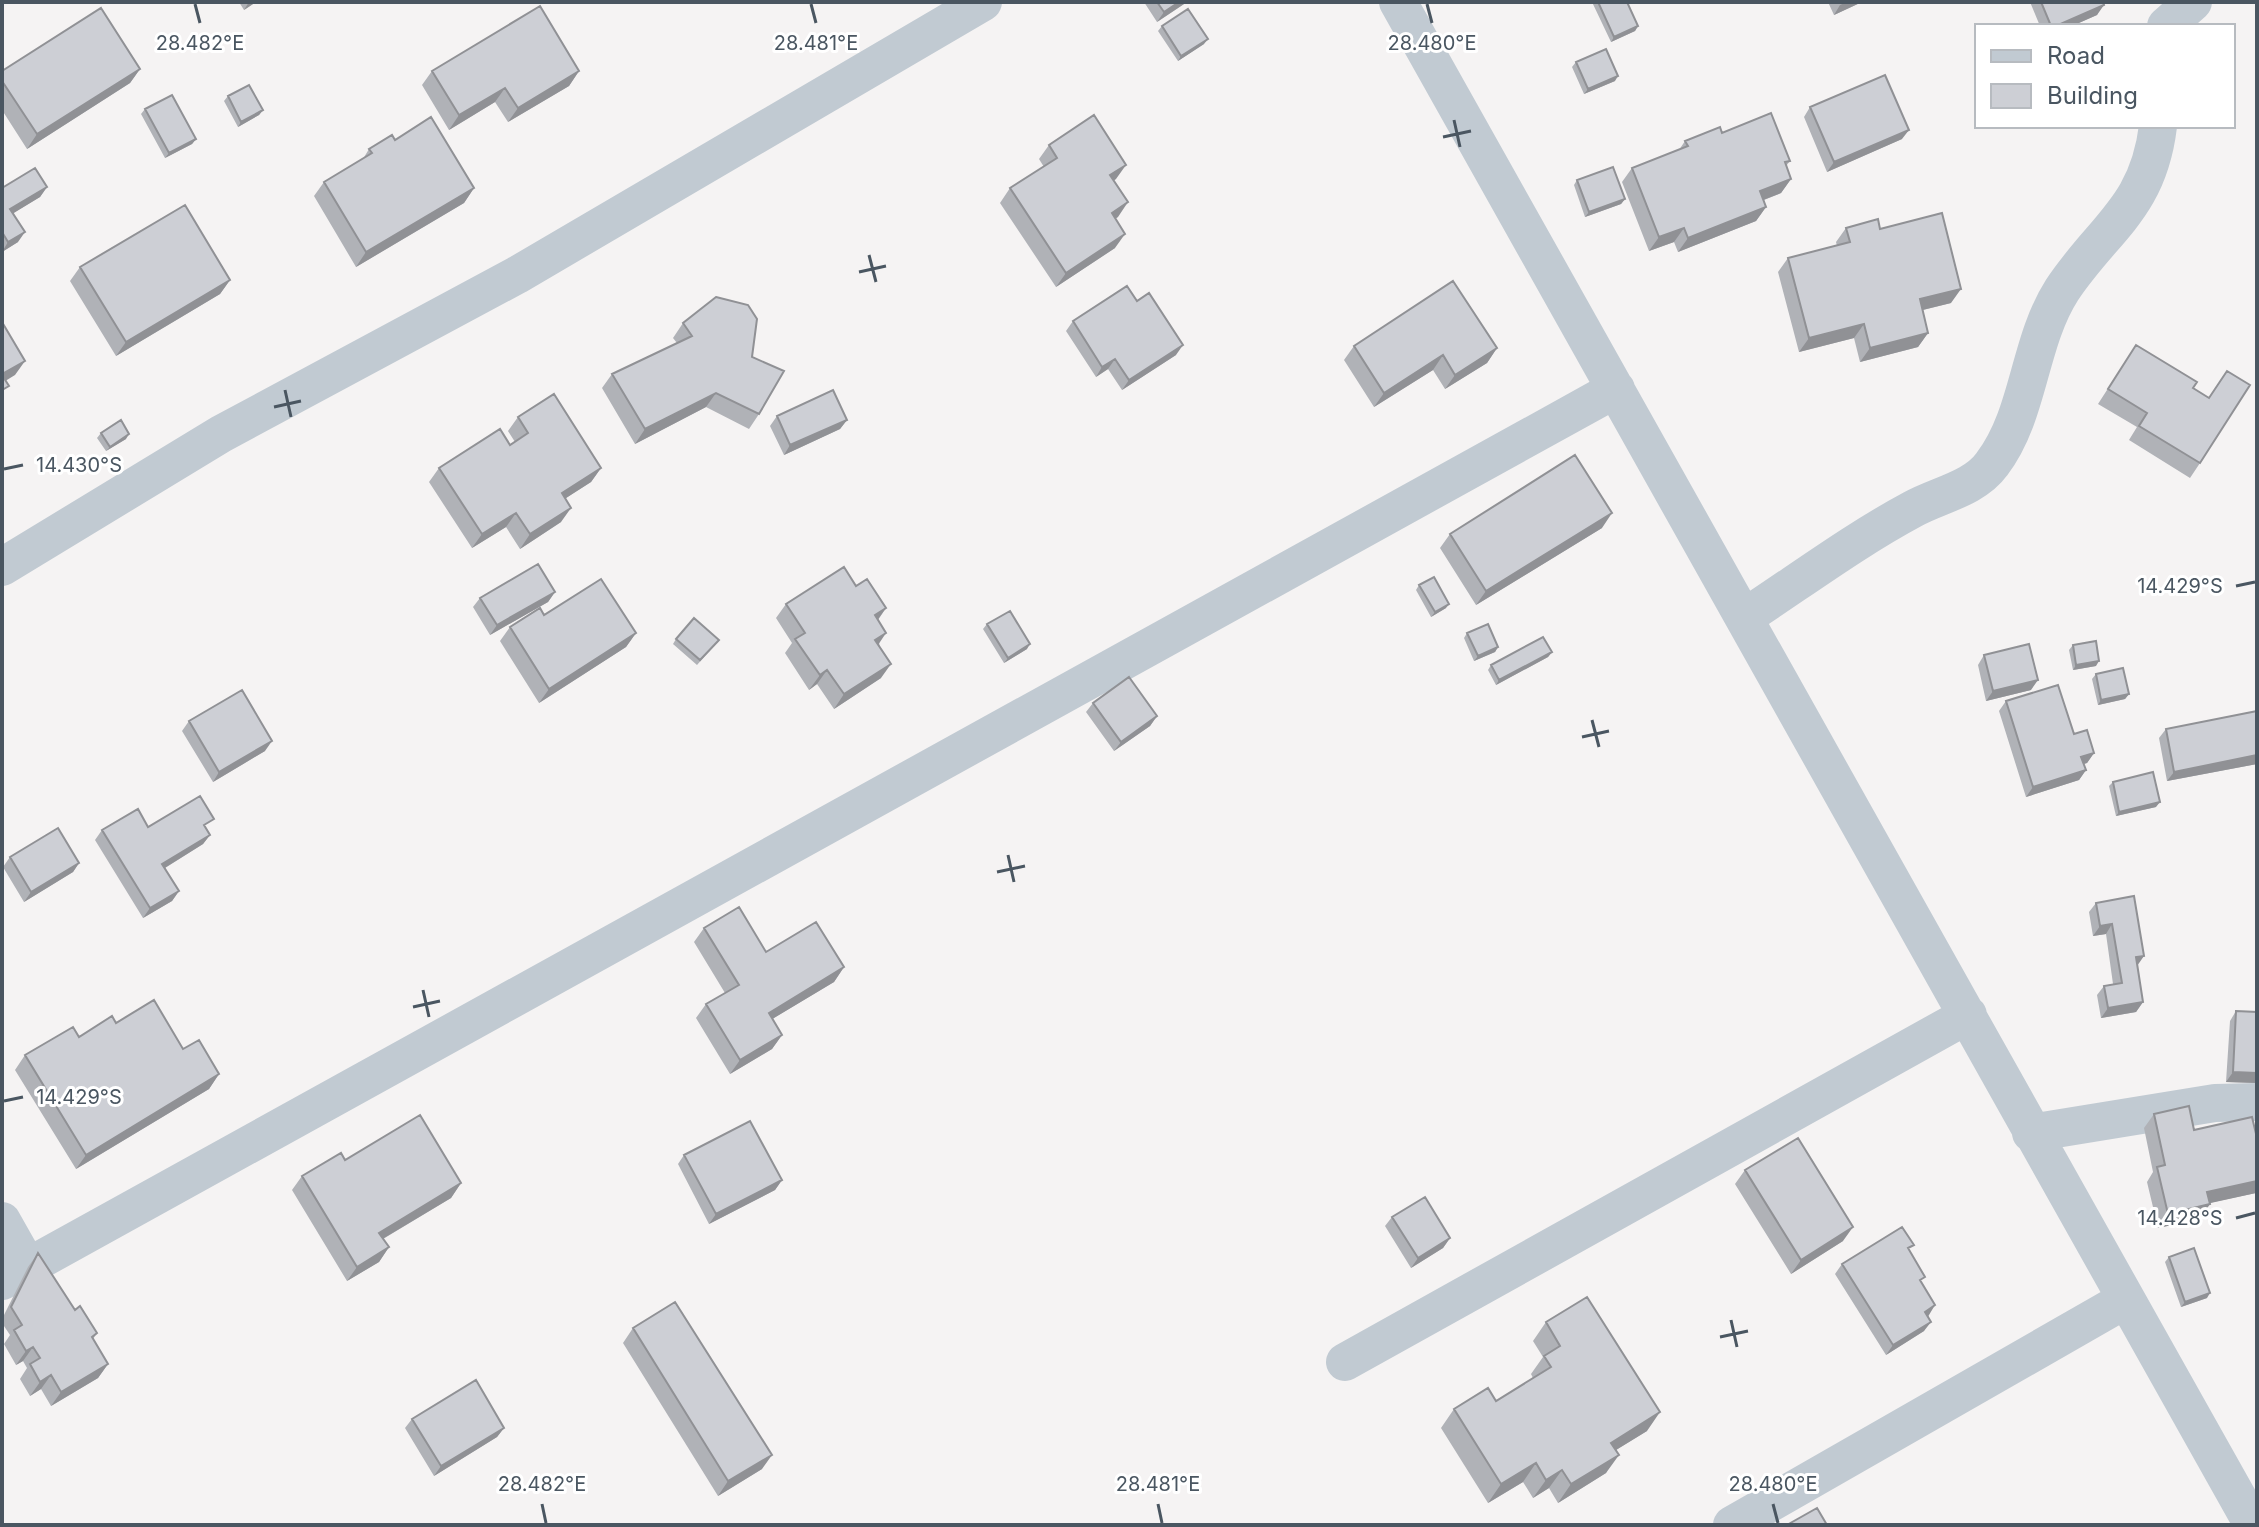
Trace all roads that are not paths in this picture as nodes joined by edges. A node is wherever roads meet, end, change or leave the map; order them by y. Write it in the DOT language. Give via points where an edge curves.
graph roads {
  1 [pos="983,2"];
  2 [pos="1398,2"];
  3 [pos="2155,2"];
  4 [pos="2193,2"];
  5 [pos="2159,24"];
  6 [pos="2168,24"];
  7 [pos="2157,128"];
  8 [pos="1616,389"];
  9 [pos="2,567"];
  10 [pos="1745,617"];
  11 [pos="1968,1015"];
  12 [pos="2257,1102"];
  13 [pos="2031,1133"];
  14 [pos="2,1221"];
  15 [pos="15,1274"];
  16 [pos="2125,1300"];
  17 [pos="1345,1362"];
  18 [pos="1732,1525"];
  19 [pos="2253,1525"];
  1 -- 9 [label="street" via="517,275 221,434"];
  2 -- 8 [label="street"];
  3 -- 5 [label="street"];
  4 -- 6 [label="street"];
  7 -- 10 [label="street" via="2141,192 2062,291 1991,466 1960,488 1914,508"];
  8 -- 10 [label="street"];
  8 -- 15 [label="street"];
  10 -- 11 [label="street"];
  11 -- 13 [label="street"];
  11 -- 17 [label="street"];
  12 -- 13 [label="street" via="2215,1103"];
  13 -- 16 [label="street"];
  14 -- 15 [label="street"];
  16 -- 18 [label="street"];
  16 -- 19 [label="street"];
}
